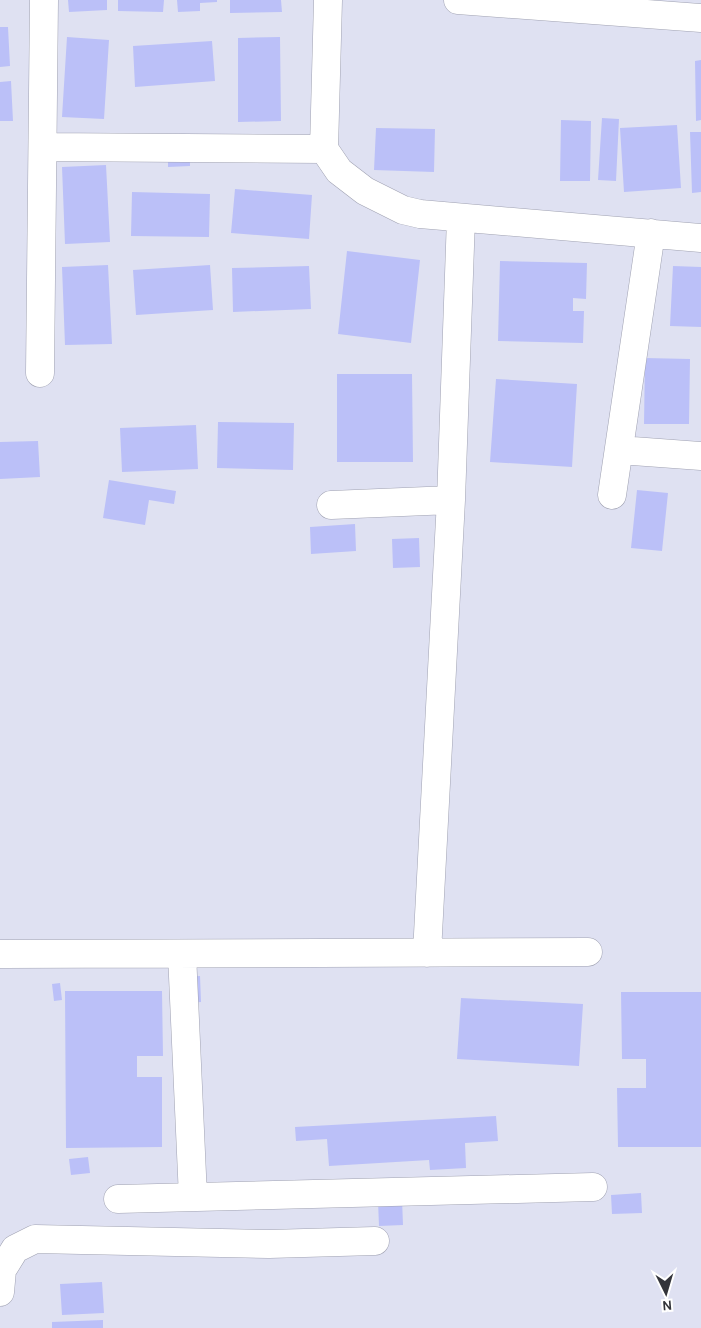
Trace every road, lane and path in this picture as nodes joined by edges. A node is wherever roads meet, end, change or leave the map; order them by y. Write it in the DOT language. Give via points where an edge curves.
graph roads {
  1 [pos="44,0"];
  2 [pos="328,0"];
  3 [pos="458,0"];
  4 [pos="549,3"];
  5 [pos="701,18"];
  6 [pos="43,147"];
  7 [pos="324,149"];
  8 [pos="460,218"];
  9 [pos="651,234"];
  10 [pos="701,238"];
  11 [pos="40,373"];
  12 [pos="619,450"];
  13 [pos="701,456"];
  14 [pos="612,495"];
  15 [pos="451,500"];
  16 [pos="331,505"];
  17 [pos="588,952"];
  18 [pos="427,953"];
  19 [pos="0,954"];
  20 [pos="182,954"];
  21 [pos="593,1187"];
  22 [pos="193,1197"];
  23 [pos="118,1199"];
  24 [pos="375,1241"];
  25 [pos="0,1292"];
  1 -- 6 [label="street"];
  2 -- 7 [label="street"];
  3 -- 4 [label="street"];
  4 -- 5 [label="street"];
  6 -- 7 [label="street"];
  6 -- 11 [label="street"];
  7 -- 8 [label="street" via="339,171 366,191 403,210"];
  8 -- 9 [label="street"];
  8 -- 15 [label="street"];
  9 -- 10 [label="street"];
  9 -- 12 [label="street"];
  12 -- 13 [label="street"];
  12 -- 14 [label="street"];
  15 -- 16 [label="street"];
  15 -- 18 [label="street"];
  17 -- 18 [label="street"];
  18 -- 20 [label="street"];
  19 -- 20 [label="street"];
  20 -- 22 [label="street"];
  21 -- 22 [label="street"];
  22 -- 23 [label="street"];
  24 -- 25 [label="street" via="269,1244 35,1239 15,1249 2,1270"];
}
